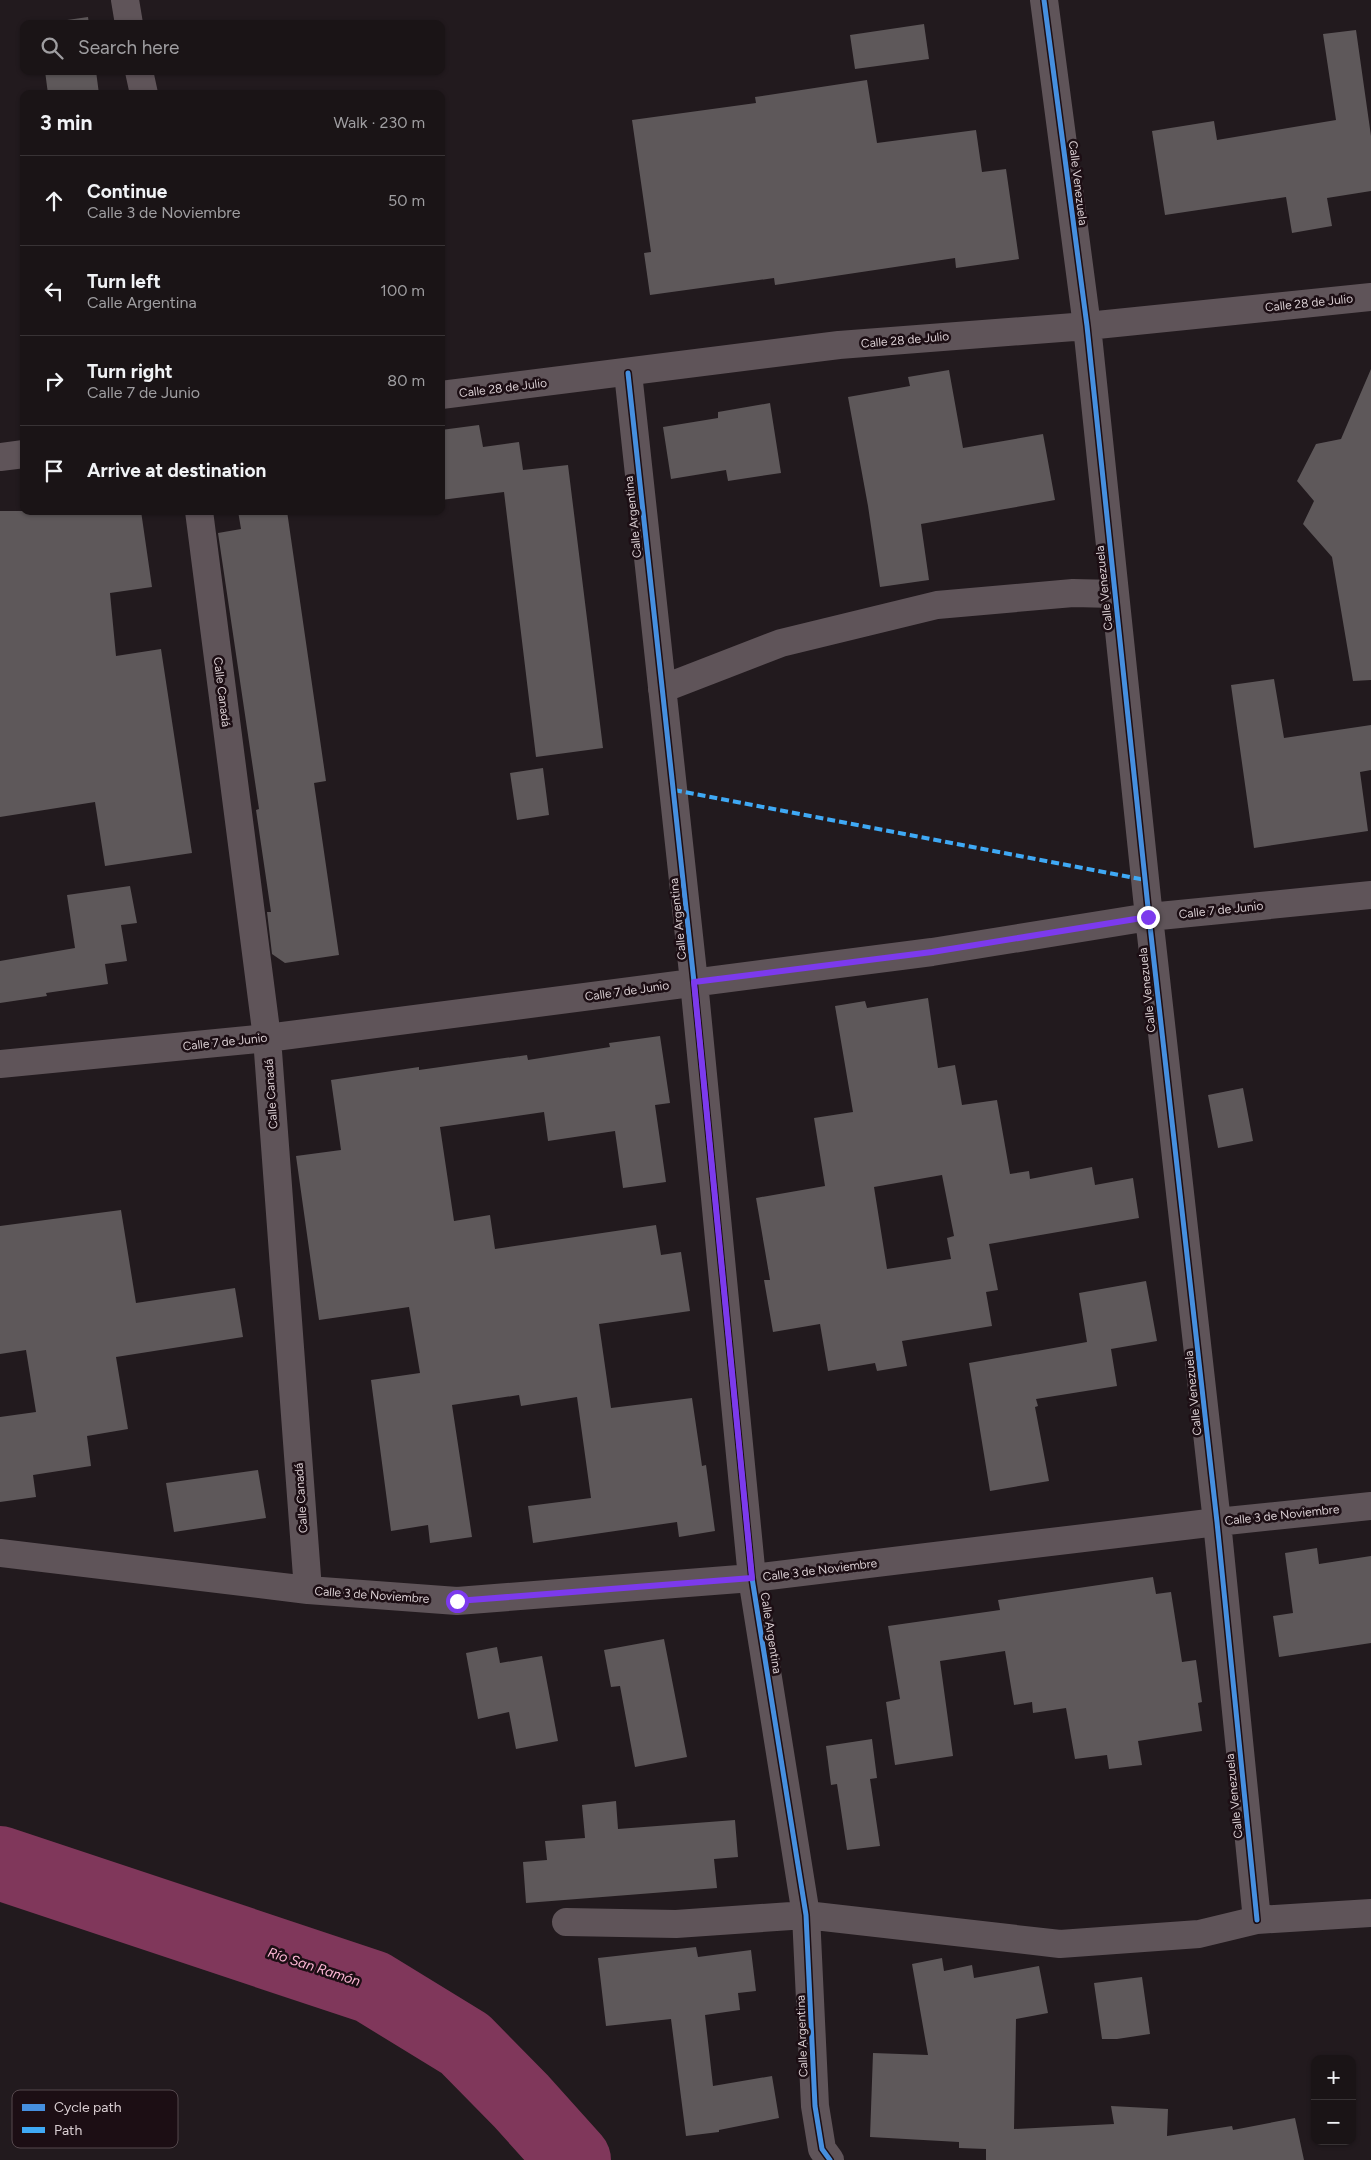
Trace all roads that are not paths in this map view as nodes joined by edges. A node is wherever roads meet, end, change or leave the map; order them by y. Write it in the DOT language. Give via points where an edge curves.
graph roads {
  1 [pos="125,0"];
  2 [pos="1044,0"];
  3 [pos="128,20"];
  4 [pos="140,75"];
  5 [pos="143,90"];
  6 [pos="1371,296"];
  7 [pos="1086,326"];
  8 [pos="628,373"];
  9 [pos="445,395"];
  10 [pos="20,454"];
  11 [pos="0,457"];
  12 [pos="200,515"];
  13 [pos="1115,594"];
  14 [pos="662,689"];
  15 [pos="1371,895"];
  16 [pos="1148,917"];
  17 [pos="694,982"];
  18 [pos="267,1038"];
  19 [pos="0,1064"];
  20 [pos="1371,1506"];
  21 [pos="1217,1522"];
  22 [pos="0,1554"];
  23 [pos="752,1578"];
  24 [pos="308,1590"];
  25 [pos="1371,1913"];
  26 [pos="806,1915"];
  27 [pos="1257,1920"];
  28 [pos="566,1922"];
  29 [pos="826,2154"];
  1 -- 3 [label="street"];
  2 -- 7 [label="street, Calle Venezuela"];
  4 -- 5 [label="street"];
  6 -- 7 [label="street, Calle 28 de Julio"];
  7 -- 8 [label="street, Calle 28 de Julio" via="840,345"];
  7 -- 13 [label="street, Calle Venezuela"];
  8 -- 9 [label="street, Calle 28 de Julio"];
  8 -- 14 [label="street, Calle Argentina"];
  10 -- 11 [label="street"];
  12 -- 18 [label="street, Calle Canadá"];
  13 -- 14 [label="street" via="1073,593 938,606 781,643"];
  13 -- 16 [label="street, Calle Venezuela"];
  14 -- 17 [label="street, Calle Argentina"];
  15 -- 16 [label="street, Calle 7 de Junio"];
  16 -- 17 [label="street, Calle 7 de Junio" via="932,952"];
  16 -- 21 [label="street, Calle Venezuela"];
  17 -- 18 [label="street, Calle 7 de Junio"];
  17 -- 23 [label="street, Calle Argentina"];
  18 -- 19 [label="street, Calle 7 de Junio"];
  18 -- 24 [label="street, Calle Canadá"];
  20 -- 21 [label="street, Calle 3 de Noviembre"];
  21 -- 23 [label="street, Calle 3 de Noviembre"];
  21 -- 27 [label="street, Calle Venezuela"];
  22 -- 24 [label="street, Calle 3 de Noviembre"];
  23 -- 24 [label="street, Calle 3 de Noviembre" via="457,1601"];
  23 -- 26 [label="street, Calle Argentina"];
  25 -- 27 [label="street"];
  26 -- 27 [label="street" via="1060,1944 1199,1934"];
  26 -- 28 [label="street" via="676,1924"];
  26 -- 29 [label="street, Calle Argentina" via="815,2106"];
}
